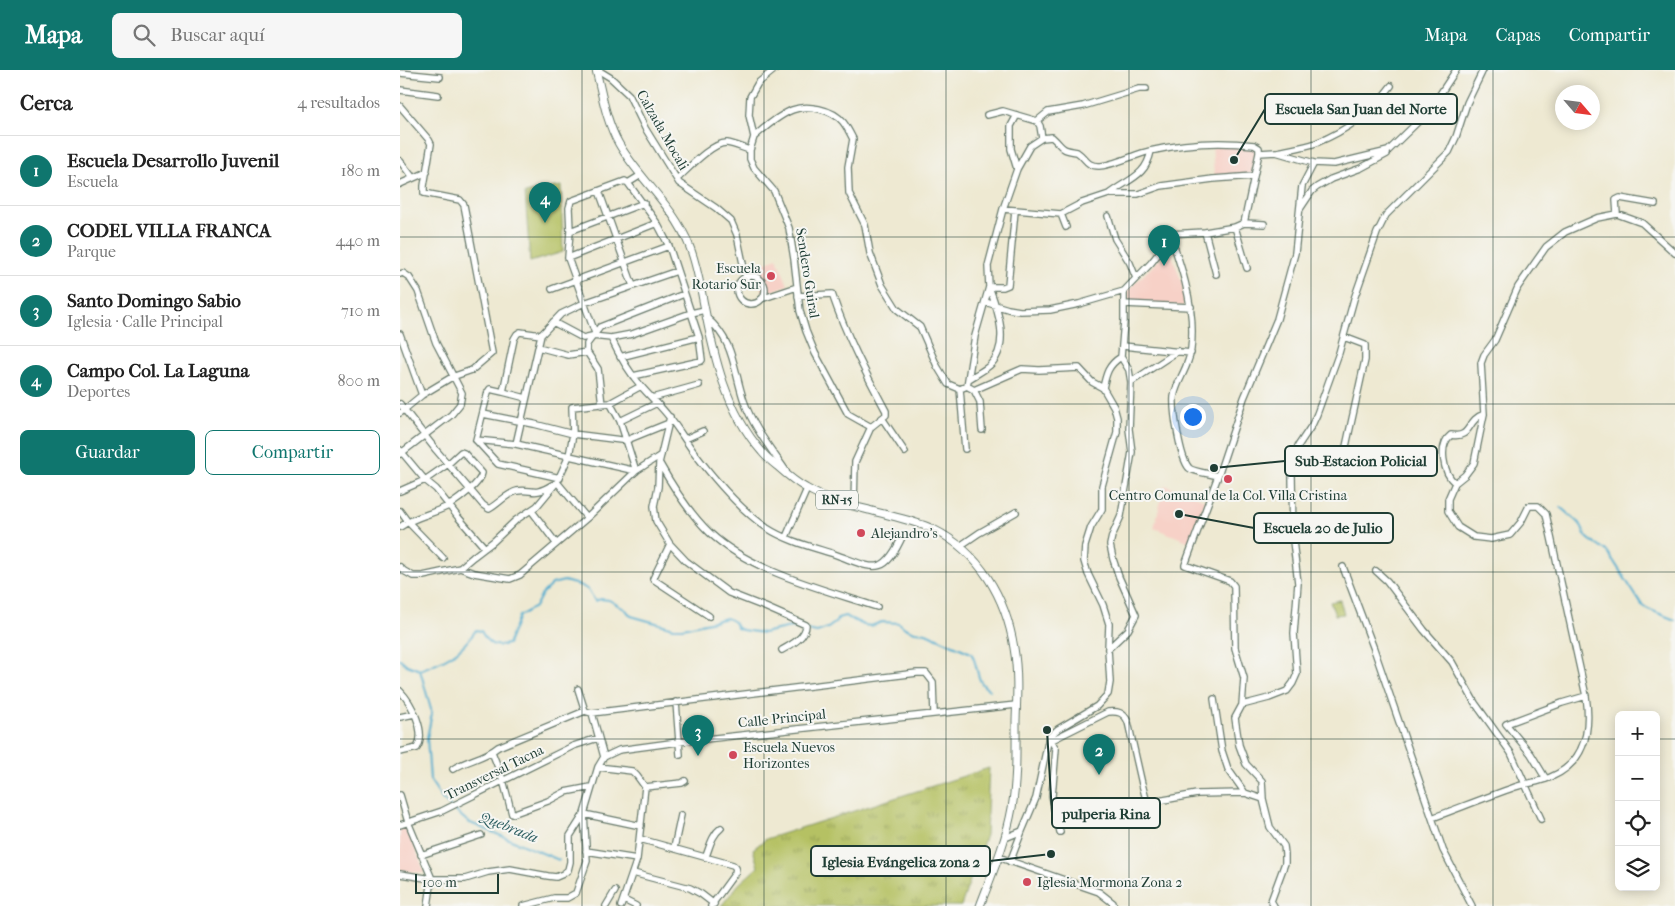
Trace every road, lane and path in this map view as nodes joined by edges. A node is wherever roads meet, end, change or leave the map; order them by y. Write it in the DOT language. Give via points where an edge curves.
graph roads {
  1 [pos="597,70"];
  2 [pos="774,70"];
  3 [pos="1456,70"];
  4 [pos="1483,70"];
  5 [pos="400,73"];
  6 [pos="440,77"];
  7 [pos="1391,86"];
  8 [pos="1146,89"];
  9 [pos="400,90"];
  10 [pos="438,95"];
  11 [pos="400,106"];
  12 [pos="987,115"];
  13 [pos="1017,115"];
  14 [pos="1037,122"];
  15 [pos="754,137"];
  16 [pos="1042,138"];
  17 [pos="750,150"];
  18 [pos="1150,150"];
  19 [pos="1388,151"];
  20 [pos="1276,152"];
  21 [pos="1259,153"];
  22 [pos="400,161"];
  23 [pos="1314,163"];
  24 [pos="1017,168"];
  25 [pos="427,172"];
  26 [pos="641,175"];
  27 [pos="1254,176"];
  28 [pos="413,178"];
  29 [pos="677,179"];
  30 [pos="628,183"];
  31 [pos="400,184"];
  32 [pos="599,191"];
  33 [pos="1109,194"];
  34 [pos="644,203"];
  35 [pos="1655,204"];
  36 [pos="1300,208"];
  37 [pos="1003,209"];
  38 [pos="1015,211"];
  39 [pos="1061,214"];
  40 [pos="1616,214"];
  41 [pos="608,216"];
  42 [pos="1108,216"];
  43 [pos="657,222"];
  44 [pos="1244,223"];
  45 [pos="1264,224"];
  46 [pos="1066,227"];
  47 [pos="1236,227"];
  48 [pos="570,231"];
  49 [pos="1205,232"];
  50 [pos="1170,234"];
  51 [pos="616,238"];
  52 [pos="669,246"];
  53 [pos="1675,253"];
  54 [pos="568,258"];
  55 [pos="624,262"];
  56 [pos="1247,268"];
  57 [pos="677,271"];
  58 [pos="400,274"];
  59 [pos="1216,274"];
  60 [pos="746,278"];
  61 [pos="1136,278"];
  62 [pos="575,280"];
  63 [pos="634,286"];
  64 [pos="797,287"];
  65 [pos="989,287"];
  66 [pos="552,289"];
  67 [pos="1124,291"];
  68 [pos="684,294"];
  69 [pos="798,296"];
  70 [pos="761,299"];
  71 [pos="985,302"];
  72 [pos="584,303"];
  73 [pos="1124,304"];
  74 [pos="996,305"];
  75 [pos="1190,307"];
  76 [pos="691,313"];
  77 [pos="706,314"];
  78 [pos="553,322"];
  79 [pos="400,334"];
  80 [pos="593,335"];
  81 [pos="541,336"];
  82 [pos="699,337"];
  83 [pos="1344,337"];
  84 [pos="611,338"];
  85 [pos="1122,346"];
  86 [pos="538,347"];
  87 [pos="1178,351"];
  88 [pos="587,352"];
  89 [pos="1190,353"];
  90 [pos="620,357"];
  91 [pos="1121,357"];
  92 [pos="633,376"];
  93 [pos="452,378"];
  94 [pos="969,379"];
  95 [pos="1131,382"];
  96 [pos="699,385"];
  97 [pos="641,386"];
  98 [pos="967,386"];
  99 [pos="1103,388"];
  100 [pos="960,389"];
  101 [pos="974,390"];
  102 [pos="503,392"];
  103 [pos="422,395"];
  104 [pos="526,398"];
  105 [pos="655,400"];
  106 [pos="610,403"];
  107 [pos="602,405"];
  108 [pos="401,409"];
  109 [pos="483,414"];
  110 [pos="1484,414"];
  111 [pos="882,418"];
  112 [pos="669,420"];
  113 [pos="620,421"];
  114 [pos="522,422"];
  115 [pos="871,427"];
  116 [pos="982,430"];
  117 [pos="703,431"];
  118 [pos="573,434"];
  119 [pos="424,436"];
  120 [pos="685,439"];
  121 [pos="476,440"];
  122 [pos="627,440"];
  123 [pos="516,444"];
  124 [pos="965,449"];
  125 [pos="401,452"];
  126 [pos="905,452"];
  127 [pos="569,456"];
  128 [pos="661,456"];
  129 [pos="659,462"];
  130 [pos="448,464"];
  131 [pos="1346,467"];
  132 [pos="636,471"];
  133 [pos="788,476"];
  134 [pos="1218,476"];
  135 [pos="425,480"];
  136 [pos="558,480"];
  137 [pos="1455,483"];
  138 [pos="470,489"];
  139 [pos="807,489"];
  140 [pos="400,491"];
  141 [pos="449,506"];
  142 [pos="854,506"];
  143 [pos="531,510"];
  144 [pos="400,511"];
  145 [pos="1016,512"];
  146 [pos="587,518"];
  147 [pos="408,522"];
  148 [pos="400,527"];
  149 [pos="903,535"];
  150 [pos="786,537"];
  151 [pos="556,543"];
  152 [pos="670,544"];
  153 [pos="960,546"];
  154 [pos="485,548"];
  155 [pos="443,558"];
  156 [pos="400,567"];
  157 [pos="1343,567"];
  158 [pos="460,568"];
  159 [pos="1376,570"];
  160 [pos="877,607"];
  161 [pos="709,616"];
  162 [pos="1108,649"];
  163 [pos="782,650"];
  164 [pos="578,689"];
  165 [pos="400,691"];
  166 [pos="1586,696"];
  167 [pos="1214,699"];
  168 [pos="676,702"];
  169 [pos="1016,705"];
  170 [pos="1242,705"];
  171 [pos="585,711"];
  172 [pos="592,713"];
  173 [pos="414,714"];
  174 [pos="934,714"];
  175 [pos="400,717"];
  176 [pos="598,738"];
  177 [pos="1050,739"];
  178 [pos="678,742"];
  179 [pos="400,752"];
  180 [pos="492,752"];
  181 [pos="680,755"];
  182 [pos="604,757"];
  183 [pos="598,767"];
  184 [pos="453,769"];
  185 [pos="1546,779"];
  186 [pos="503,780"];
  187 [pos="685,781"];
  188 [pos="1526,783"];
  189 [pos="591,787"];
  190 [pos="645,787"];
  191 [pos="1245,793"];
  192 [pos="400,795"];
  193 [pos="1263,799"];
  194 [pos="584,814"];
  195 [pos="681,815"];
  196 [pos="1432,818"];
  197 [pos="1540,819"];
  198 [pos="408,822"];
  199 [pos="400,825"];
  200 [pos="641,826"];
  201 [pos="721,828"];
  202 [pos="1022,831"];
  203 [pos="1060,832"];
  204 [pos="482,835"];
  205 [pos="1005,838"];
  206 [pos="640,839"];
  207 [pos="674,848"];
  208 [pos="586,851"];
  209 [pos="421,855"];
  210 [pos="706,856"];
  211 [pos="998,858"];
  212 [pos="637,859"];
  213 [pos="1010,862"];
  214 [pos="633,873"];
  215 [pos="400,874"];
  216 [pos="432,879"];
  217 [pos="615,891"];
  218 [pos="623,903"];
  219 [pos="713,905"];
  220 [pos="428,906"];
  221 [pos="523,906"];
  222 [pos="606,906"];
  223 [pos="636,906"];
  224 [pos="980,906"];
  225 [pos="1114,906"];
  226 [pos="1274,906"];
  227 [pos="1472,906"];
  1 -- 26 [label="main road, RN-15" via="612,128"];
  1 -- 29 [label="street, Calzada Mocali" via="629,95"];
  2 -- 15 [label="street" via="758,83 750,97 749,115"];
  3 -- 19 [label="street" via="1429,111"];
  4 -- 83 [label="street" via="1449,152 1386,215 1354,299"];
  5 -- 6 [label="street"];
  7 -- 20 [label="street" via="1374,107 1339,133 1316,143"];
  8 -- 14 [label="street" via="1048,112"];
  9 -- 10 [label="street"];
  11 -- 25 [label="street" via="431,144"];
  12 -- 13 [label="street" via="1003,111"];
  13 -- 14 [label="street"];
  13 -- 24 [label="street" via="1011,126 1011,149"];
  14 -- 16 [label="street"];
  15 -- 17 [label="street"];
  15 -- 100 [label="street" via="794,109 818,109 842,121 853,139 848,167 849,193 865,225 870,253 882,285 897,309 920,327 936,366 948,384"];
  16 -- 18 [label="street" via="1052,137 1063,150 1077,152 1087,164 1100,166"];
  16 -- 24 [label="street" via="1030,146"];
  17 -- 29 [label="street" via="721,144 703,155"];
  17 -- 64 [label="street, Sendero Guiral" via="754,168 774,191 789,228"];
  18 -- 21 [label="street" via="1236,143 1254,145 1259,148"];
  18 -- 33 [label="street" via="1149,162 1140,174"];
  19 -- 23 [label="street" via="1334,164"];
  19 -- 36 [label="street" via="1361,168 1317,187"];
  20 -- 21 [label="street"];
  20 -- 23 [label="street"];
  21 -- 27 [label="street"];
  22 -- 28 [label="street"];
  23 -- 36 [label="street" via="1302,186"];
  24 -- 37 [label="street"];
  25 -- 28 [label="street"];
  25 -- 93 [label="street" via="424,193 460,200 464,204 492,353 472,370"];
  26 -- 30 [label="street"];
  26 -- 77 [label="main road, RN-15" via="671,212 689,243"];
  27 -- 33 [label="street" via="1161,186 1138,194"];
  27 -- 44 [label="street"];
  28 -- 31 [label="street"];
  29 -- 60 [label="street, Calzada Mocali" via="732,221"];
  30 -- 32 [label="street" via="625,181"];
  30 -- 34 [label="street"];
  32 -- 41 [label="street"];
  32 -- 48 [label="street" via="571,201"];
  33 -- 39 [label="street"];
  34 -- 41 [label="street"];
  34 -- 43 [label="street"];
  35 -- 40 [label="street" via="1620,198 1615,204"];
  36 -- 134 [label="street" via="1295,253 1278,319 1244,398"];
  37 -- 38 [label="street"];
  37 -- 65 [label="street" via="988,266"];
  38 -- 39 [label="street"];
  38 -- 65 [label="street" via="1008,285"];
  39 -- 46 [label="street"];
  40 -- 53 [label="street" via="1642,223"];
  40 -- 110 [label="street" via="1564,232 1546,247 1518,287 1495,340 1481,363"];
  41 -- 48 [label="street"];
  41 -- 51 [label="street"];
  42 -- 61 [label="street" via="1115,238"];
  43 -- 51 [label="street"];
  43 -- 52 [label="street"];
  44 -- 45 [label="street"];
  44 -- 47 [label="street"];
  47 -- 49 [label="street"];
  47 -- 56 [label="street"];
  48 -- 54 [label="street"];
  49 -- 50 [label="street"];
  49 -- 59 [label="street"];
  50 -- 61 [label="street" via="1161,251"];
  50 -- 75 [label="street"];
  51 -- 54 [label="street"];
  51 -- 55 [label="street"];
  52 -- 55 [label="street"];
  52 -- 57 [label="street"];
  54 -- 62 [label="street"];
  55 -- 62 [label="street"];
  55 -- 63 [label="street"];
  57 -- 63 [label="street"];
  57 -- 68 [label="street"];
  58 -- 93 [label="street" via="409,277 418,290 436,344"];
  60 -- 70 [label="street" via="755,277 762,283"];
  60 -- 70 [label="street" via="738,286 740,298 750,304"];
  61 -- 67 [label="street"];
  62 -- 66 [label="street"];
  62 -- 72 [label="street"];
  63 -- 72 [label="street"];
  64 -- 69 [label="street, Sendero Guiral"];
  64 -- 70 [label="street"];
  65 -- 71 [label="street"];
  65 -- 74 [label="street"];
  67 -- 73 [label="street"];
  67 -- 74 [label="street" via="1050,310 1020,311"];
  68 -- 76 [label="street"];
  68 -- 80 [label="street" via="600,326"];
  69 -- 111 [label="street" via="832,294 858,358 886,410"];
  69 -- 115 [label="street, Sendero Guiral" via="815,353 848,414"];
  71 -- 74 [label="street"];
  71 -- 94 [label="street" via="975,336"];
  72 -- 78 [label="street" via="561,314"];
  72 -- 80 [label="street"];
  73 -- 75 [label="street"];
  73 -- 85 [label="street"];
  74 -- 94 [label="street" via="1001,342 998,354 989,366"];
  75 -- 89 [label="street"];
  76 -- 77 [label="street"];
  76 -- 82 [label="street"];
  76 -- 84 [label="street"];
  77 -- 133 [label="street" via="728,347 744,401 760,435"];
  77 -- 133 [label="main road, RN-15" via="724,389 737,417 762,454"];
  78 -- 80 [label="street" via="583,338"];
  78 -- 81 [label="street"];
  79 -- 103 [label="street"];
  80 -- 84 [label="street"];
  80 -- 88 [label="street" via="587,344"];
  81 -- 86 [label="street"];
  81 -- 102 [label="street" via="517,334"];
  82 -- 90 [label="street"];
  82 -- 92 [label="street" via="701,361"];
  83 -- 131 [label="street" via="1366,347 1345,451"];
  83 -- 170 [label="street" via="1317,414 1298,446 1292,475 1293,541 1298,583 1294,633 1297,674 1287,691"];
  84 -- 90 [label="street"];
  85 -- 87 [label="street"];
  85 -- 91 [label="street"];
  86 -- 88 [label="street" via="568,355"];
  86 -- 104 [label="street"];
  87 -- 89 [label="street"];
  87 -- 95 [label="street"];
  88 -- 107 [label="street" via="598,369"];
  89 -- 134 [label="street" via="1174,397 1175,424 1189,468"];
  90 -- 92 [label="street"];
  91 -- 95 [label="street" via="1129,370"];
  91 -- 99 [label="street" via="1110,366"];
  92 -- 97 [label="street"];
  93 -- 103 [label="street"];
  93 -- 119 [label="street" via="462,393 460,404"];
  94 -- 98 [label="street"];
  95 -- 162 [label="street" via="1129,429 1132,452 1121,516 1110,545 1119,578 1136,615 1128,630"];
  96 -- 105 [label="street"];
  97 -- 105 [label="street"];
  97 -- 106 [label="street"];
  98 -- 100 [label="street"];
  98 -- 101 [label="street"];
  99 -- 101 [label="street" via="1076,367 1022,369"];
  99 -- 162 [label="street" via="1114,407 1117,432 1102,486 1102,509 1091,527 1084,561 1109,624"];
  100 -- 124 [label="street"];
  101 -- 116 [label="street" via="980,402"];
  102 -- 104 [label="street"];
  102 -- 109 [label="street" via="489,390"];
  103 -- 108 [label="street"];
  104 -- 114 [label="street"];
  105 -- 112 [label="street"];
  105 -- 113 [label="street"];
  106 -- 107 [label="street"];
  106 -- 113 [label="street"];
  107 -- 118 [label="street" via="572,407"];
  108 -- 119 [label="street"];
  109 -- 114 [label="street"];
  109 -- 121 [label="street"];
  110 -- 137 [label="street" via="1474,463"];
  110 -- 137 [label="street" via="1477,417 1462,435 1451,435 1447,439 1444,458 1450,478"];
  111 -- 115 [label="street"];
  111 -- 126 [label="street"];
  112 -- 120 [label="street"];
  112 -- 122 [label="street"];
  112 -- 128 [label="street"];
  113 -- 122 [label="street"];
  114 -- 118 [label="street"];
  114 -- 123 [label="street"];
  115 -- 142 [label="street" via="855,462"];
  117 -- 120 [label="street"];
  118 -- 122 [label="street"];
  118 -- 127 [label="street"];
  119 -- 125 [label="street"];
  119 -- 130 [label="street"];
  120 -- 150 [label="street" via="726,492 768,528"];
  121 -- 123 [label="street"];
  121 -- 136 [label="street" via="498,464"];
  122 -- 132 [label="street"];
  123 -- 127 [label="street"];
  125 -- 135 [label="street"];
  127 -- 132 [label="street"];
  127 -- 136 [label="street"];
  128 -- 129 [label="street"];
  128 -- 132 [label="street"];
  129 -- 152 [label="street" via="655,517"];
  129 -- 160 [label="street" via="675,492 710,534 744,557 780,575"];
  130 -- 135 [label="street"];
  130 -- 138 [label="street"];
  130 -- 138 [label="street" via="462,452 482,473"];
  132 -- 146 [label="street"];
  133 -- 139 [label="main road, RN-15"];
  134 -- 170 [label="street" via="1185,565 1230,581 1234,586 1235,648 1244,678"];
  135 -- 140 [label="street"];
  135 -- 141 [label="street"];
  136 -- 138 [label="street" via="542,492 509,494 489,509"];
  136 -- 143 [label="street"];
  136 -- 146 [label="street"];
  137 -- 166 [label="street" via="1448,499 1448,511 1458,527 1474,537 1491,539 1510,535 1529,506 1538,506 1546,514"];
  138 -- 141 [label="street"];
  139 -- 142 [label="main road, RN-15"];
  139 -- 150 [label="street"];
  141 -- 147 [label="street"];
  141 -- 154 [label="street"];
  142 -- 153 [label="main road, RN-15" via="931,528"];
  143 -- 151 [label="street"];
  143 -- 154 [label="street"];
  144 -- 147 [label="street"];
  145 -- 153 [label="street"];
  146 -- 151 [label="street"];
  147 -- 148 [label="street"];
  147 -- 155 [label="street"];
  149 -- 150 [label="street" via="888,561 870,567"];
  151 -- 158 [label="street" via="520,575 510,579 474,574"];
  152 -- 161 [label="street" via="653,579"];
  152 -- 163 [label="street" via="686,561 729,593 806,625 803,634"];
  153 -- 169 [label="main road, RN-15" via="983,569 1008,616 1015,650"];
  154 -- 158 [label="street"];
  156 -- 158 [label="street" via="413,576"];
  157 -- 196 [label="street"];
  159 -- 188 [label="street" via="1452,662 1475,703 1511,753"];
  162 -- 177 [label="street" via="1108,694 1097,706 1058,728"];
  164 -- 171 [label="street"];
  165 -- 173 [label="street" via="410,702"];
  166 -- 185 [label="street" via="1589,714 1581,751 1562,770"];
  166 -- 185 [label="street" via="1506,724 1531,754"];
  167 -- 191 [label="street" via="1222,751 1228,769"];
  168 -- 172 [label="street"];
  168 -- 174 [label="street" via="926,673 933,682"];
  168 -- 178 [label="street"];
  169 -- 174 [label="street, Calle Principal"];
  169 -- 205 [label="main road, RN-15" via="1012,806"];
  170 -- 193 [label="street" via="1235,718 1239,745 1246,764 1262,781"];
  171 -- 172 [label="street"];
  171 -- 180 [label="street"];
  172 -- 176 [label="street"];
  173 -- 175 [label="street"];
  173 -- 179 [label="street" via="421,734 420,744 417,748"];
  174 -- 178 [label="street, Calle Principal"];
  176 -- 182 [label="street"];
  176 -- 186 [label="street, Transversal Tacna" via="573,746"];
  177 -- 191 [label="street" via="1115,711 1123,714 1128,722 1147,803 1197,794"];
  177 -- 202 [label="street" via="1036,798"];
  177 -- 203 [label="street" via="1056,749 1052,796"];
  178 -- 181 [label="street"];
  178 -- 182 [label="street, Calle Principal" via="619,750"];
  180 -- 184 [label="street"];
  180 -- 186 [label="street"];
  182 -- 183 [label="street"];
  183 -- 189 [label="street"];
  183 -- 190 [label="street" via="632,772"];
  185 -- 188 [label="street"];
  186 -- 189 [label="street" via="512,814 565,792"];
  186 -- 198 [label="street, Transversal Tacna" via="442,812"];
  187 -- 190 [label="street"];
  188 -- 196 [label="street"];
  188 -- 197 [label="street"];
  189 -- 194 [label="street"];
  190 -- 200 [label="street"];
  191 -- 193 [label="street"];
  192 -- 198 [label="street"];
  193 -- 226 [label="street" via="1270,826 1286,854 1271,901"];
  194 -- 200 [label="street"];
  194 -- 208 [label="street"];
  194 -- 216 [label="street" via="570,836 568,870 556,877 510,869 465,879"];
  195 -- 207 [label="street"];
  196 -- 227 [label="street" via="1446,858"];
  198 -- 199 [label="street, Transversal Tacna"];
  198 -- 209 [label="street"];
  200 -- 206 [label="street"];
  201 -- 210 [label="street" via="711,840"];
  202 -- 205 [label="street"];
  202 -- 213 [label="street"];
  204 -- 209 [label="street"];
  205 -- 211 [label="main road, RN-15"];
  206 -- 207 [label="street"];
  206 -- 212 [label="street"];
  207 -- 210 [label="street"];
  208 -- 212 [label="street"];
  208 -- 221 [label="street" via="587,861 576,893 567,898"];
  209 -- 216 [label="street"];
  210 -- 219 [label="street" via="736,868"];
  211 -- 213 [label="street"];
  211 -- 224 [label="main road, RN-15"];
  212 -- 214 [label="street"];
  213 -- 225 [label="street" via="1099,892"];
  214 -- 218 [label="street"];
  214 -- 219 [label="street" via="690,888"];
  215 -- 216 [label="street"];
  216 -- 220 [label="street"];
  217 -- 222 [label="street"];
  218 -- 223 [label="street"];
}
